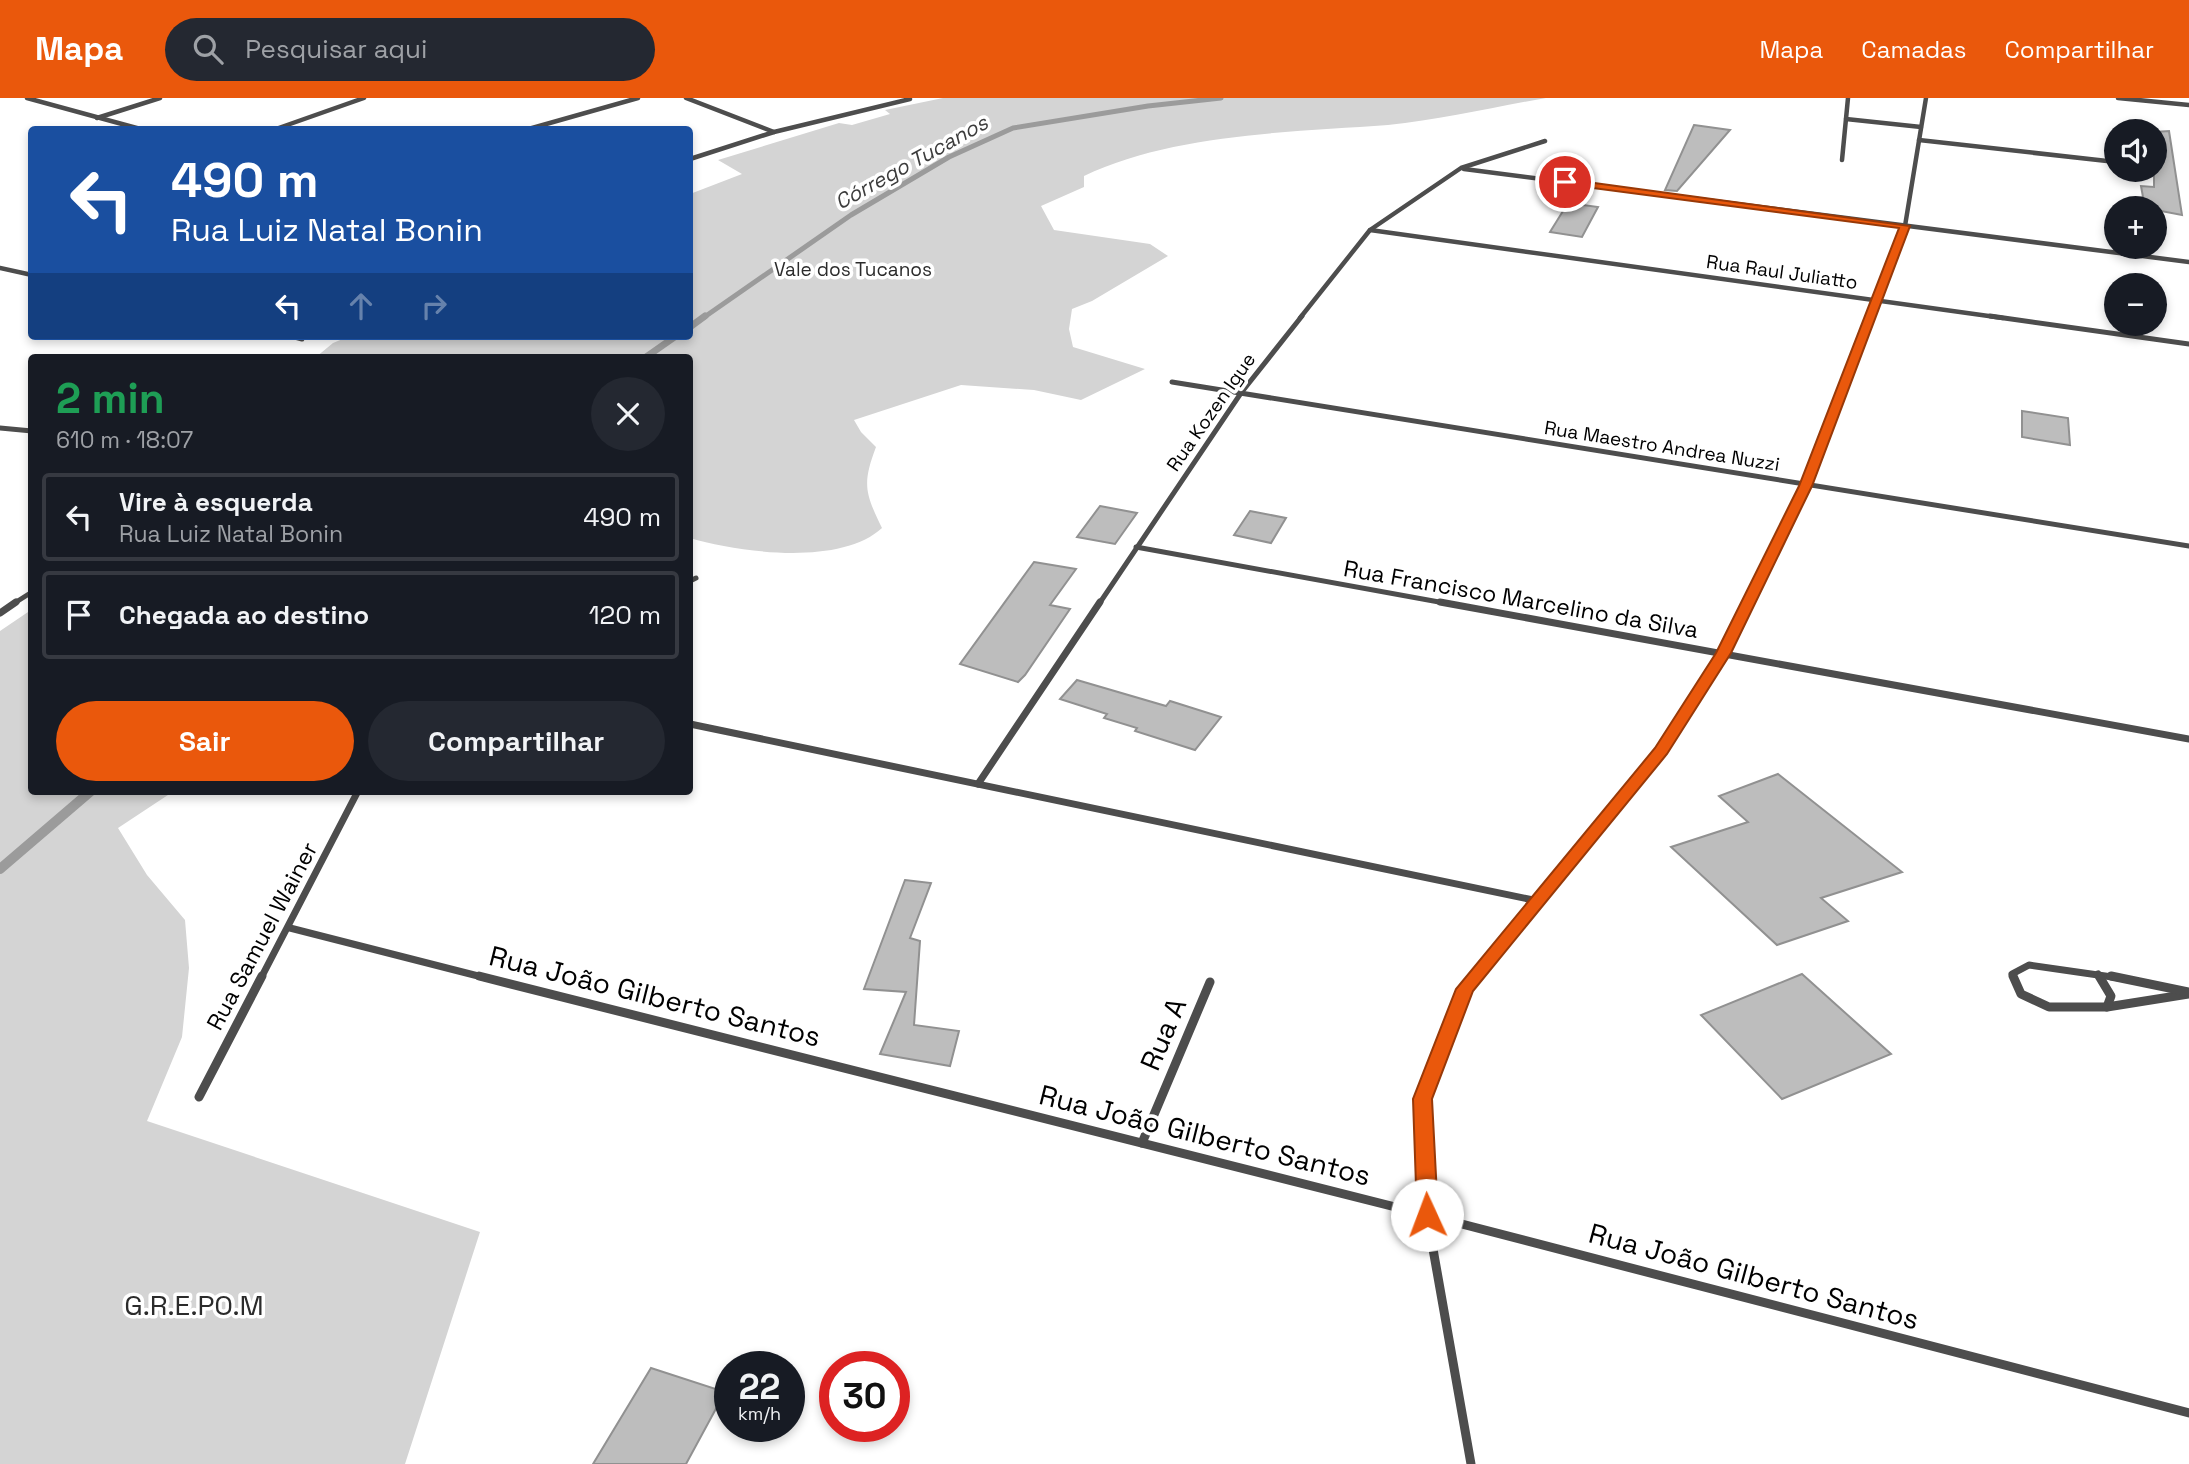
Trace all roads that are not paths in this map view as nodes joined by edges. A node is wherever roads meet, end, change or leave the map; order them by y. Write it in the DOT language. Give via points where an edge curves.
graph roads {
  1 [pos="27,98"];
  2 [pos="160,98"];
  3 [pos="363,98"];
  4 [pos="638,98"];
  5 [pos="686,98"];
  6 [pos="1848,98"];
  7 [pos="1926,98"];
  8 [pos="2118,98"];
  9 [pos="910,99"];
  10 [pos="2189,105"];
  11 [pos="97,118"];
  12 [pos="1846,119"];
  13 [pos="128,126"];
  14 [pos="284,126"];
  15 [pos="539,126"];
  16 [pos="1921,127"];
  17 [pos="774,132"];
  18 [pos="1919,140"];
  19 [pos="1545,141"];
  20 [pos="693,158"];
  21 [pos="1842,160"];
  22 [pos="2104,161"];
  23 [pos="1461,168"];
  24 [pos="1905,226"];
  25 [pos="1370,230"];
  26 [pos="2189,262"];
  27 [pos="0,268"];
  28 [pos="28,274"];
  29 [pos="1877,299"];
  30 [pos="2189,344"];
  31 [pos="1172,382"];
  32 [pos="1241,393"];
  33 [pos="0,428"];
  34 [pos="28,431"];
  35 [pos="1806,486"];
  36 [pos="2189,546"];
  37 [pos="1136,547"];
  38 [pos="28,595"];
  39 [pos="0,613"];
  40 [pos="1724,653"];
  41 [pos="693,725"];
  42 [pos="2189,739"];
  43 [pos="978,784"];
  44 [pos="356,795"];
  45 [pos="1538,901"];
  46 [pos="290,928"];
  47 [pos="2097,973"];
  48 [pos="1210,982"];
  49 [pos="2189,993"];
  50 [pos="2106,1007"];
  51 [pos="199,1097"];
  52 [pos="1142,1143"];
  53 [pos="1427,1215"];
  54 [pos="2189,1413"];
  55 [pos="1471,1464"];
  1 -- 11 [label="street"];
  2 -- 11 [label="street"];
  3 -- 14 [label="street"];
  4 -- 15 [label="street"];
  5 -- 17 [label="street"];
  6 -- 12 [label="street"];
  7 -- 16 [label="street"];
  8 -- 10 [label="street"];
  9 -- 17 [label="street"];
  11 -- 13 [label="street"];
  12 -- 16 [label="street"];
  12 -- 21 [label="street"];
  16 -- 18 [label="street"];
  17 -- 20 [label="street"];
  18 -- 22 [label="street"];
  18 -- 24 [label="street"];
  19 -- 23 [label="street, Rua Kozen Igue"];
  23 -- 24 [label="street"];
  23 -- 25 [label="street, Rua Kozen Igue"];
  24 -- 26 [label="street"];
  24 -- 29 [label="street"];
  25 -- 29 [label="street, Rua Raul Juliatto"];
  25 -- 32 [label="street, Rua Kozen Igue"];
  27 -- 28 [label="street"];
  29 -- 30 [label="street, Rua Raul Juliatto"];
  29 -- 35 [label="street"];
  31 -- 32 [label="street, Rua Maestro Andrea Nuzzi"];
  32 -- 35 [label="street, Rua Maestro Andrea Nuzzi"];
  32 -- 37 [label="street, Rua Kozen Igue"];
  33 -- 34 [label="street"];
  35 -- 36 [label="street, Rua Maestro Andrea Nuzzi"];
  35 -- 40 [label="street"];
  37 -- 40 [label="street, Rua Francisco Marcelino da Silva"];
  37 -- 43 [label="street, Rua Kozen Igue"];
  38 -- 39 [label="street"];
  40 -- 42 [label="street, Rua Francisco Marcelino da Silva"];
  40 -- 45 [label="street" via="1662,751"];
  41 -- 43 [label="street"];
  43 -- 45 [label="street"];
  44 -- 46 [label="street, Rua Samuel Wainer"];
  45 -- 53 [label="street" via="1465,989 1423,1099"];
  46 -- 51 [label="street, Rua Samuel Wainer"];
  46 -- 52 [label="street, Rua João Gilberto Santos"];
  47 -- 49 [label="street"];
  47 -- 50 [label="street" via="2111,996"];
  47 -- 50 [label="street" via="2029,965 2012,974 2021,994 2049,1007"];
  48 -- 52 [label="street, Rua A"];
  49 -- 50 [label="street"];
  52 -- 53 [label="street, Rua João Gilberto Santos"];
  53 -- 54 [label="street, Rua João Gilberto Santos"];
  53 -- 55 [label="street"];
}
